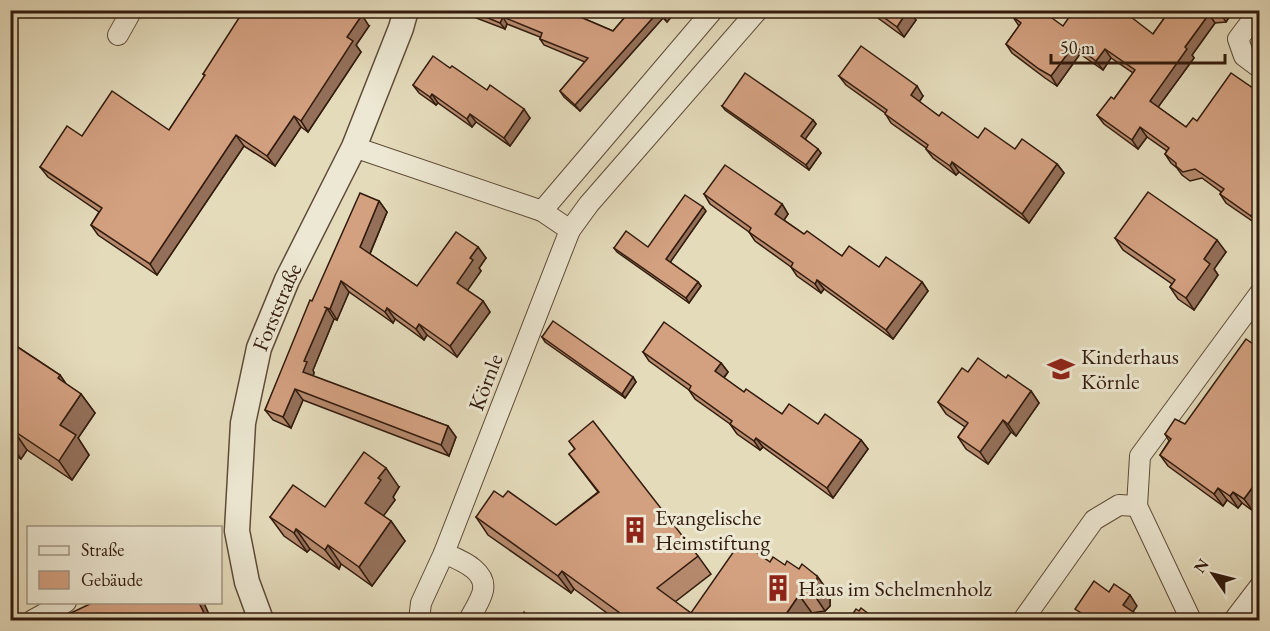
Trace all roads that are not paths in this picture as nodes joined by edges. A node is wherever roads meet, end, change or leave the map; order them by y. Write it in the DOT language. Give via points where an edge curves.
graph roads {
  1 [pos="132,10"];
  2 [pos="406,10"];
  3 [pos="713,10"];
  4 [pos="758,10"];
  5 [pos="1260,14"];
  6 [pos="118,34"];
  7 [pos="1260,68"];
  8 [pos="354,147"];
  9 [pos="542,211"];
  10 [pos="570,230"];
  11 [pos="1260,293"];
  12 [pos="1137,506"];
  13 [pos="229,534"];
  14 [pos="444,553"];
  15 [pos="1260,586"];
  16 [pos="64,604"];
  17 [pos="1033,617"];
  18 [pos="33,621"];
  19 [pos="261,621"];
  20 [pos="418,621"];
  21 [pos="469,621"];
  22 [pos="1191,621"];
  23 [pos="1234,621"];
  1 -- 6 [label="street"];
  2 -- 8 [label="street, Forststraße"];
  3 -- 9 [label="street"];
  4 -- 10 [label="street, Körnle"];
  5 -- 7 [label="street" via="1238,39 1244,56"];
  8 -- 9 [label="street"];
  8 -- 13 [label="street, Forststraße" via="287,280 259,348 243,423"];
  9 -- 10 [label="street"];
  10 -- 14 [label="street, Körnle"];
  11 -- 12 [label="street" via="1140,456"];
  12 -- 17 [label="street" via="1119,505 1094,520"];
  12 -- 22 [label="street"];
  13 -- 19 [label="street, Forststraße"];
  14 -- 20 [label="street, Körnle" via="421,603"];
  14 -- 21 [label="street" via="471,565 480,578 483,592"];
  15 -- 23 [label="street"];
  16 -- 18 [label="street"];
}
